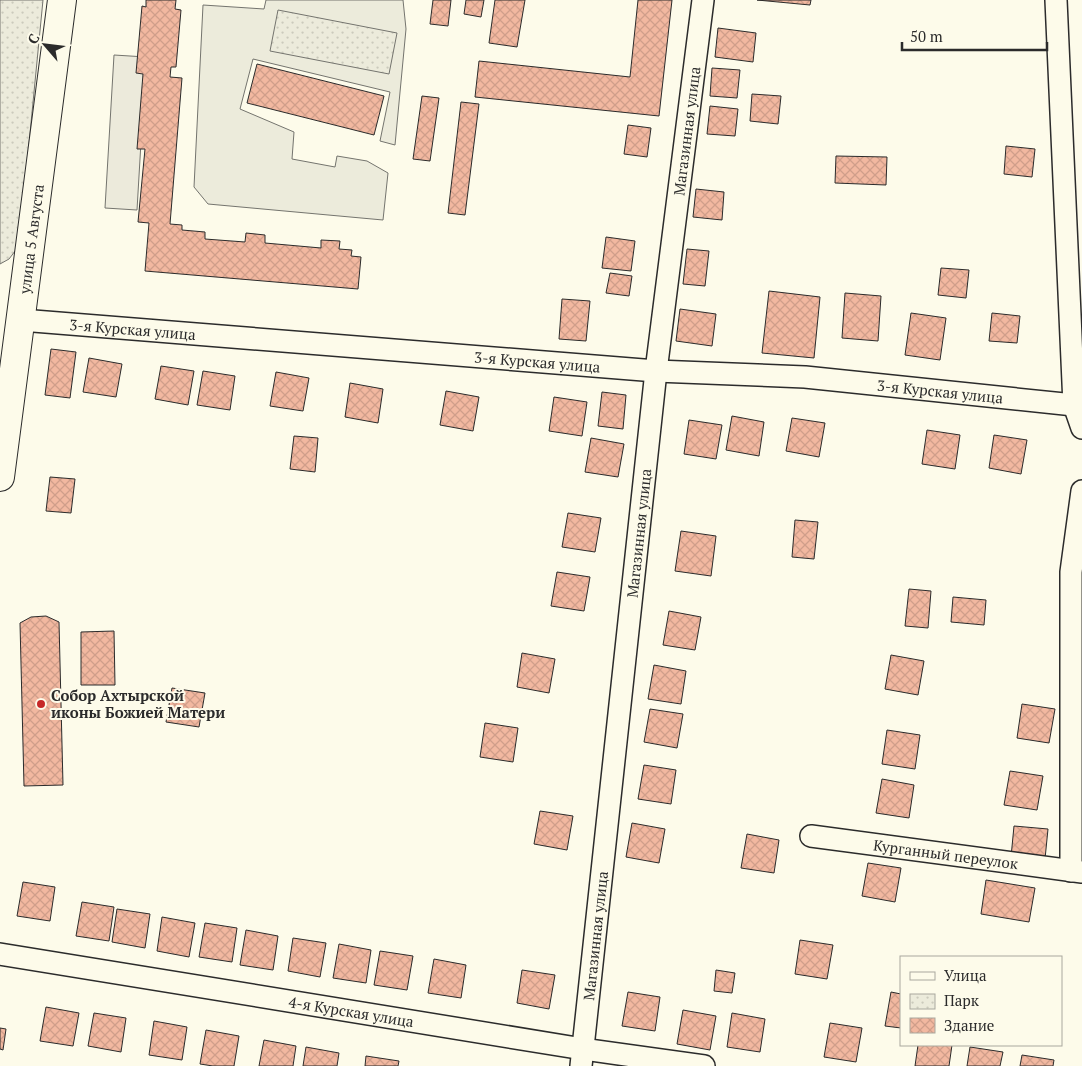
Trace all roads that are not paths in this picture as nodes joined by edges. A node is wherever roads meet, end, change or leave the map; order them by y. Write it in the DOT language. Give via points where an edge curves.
graph roads {
  1 [pos="62,0"];
  2 [pos="703,0"];
  3 [pos="1056,0"];
  4 [pos="10,319"];
  5 [pos="656,371"];
  6 [pos="1074,405"];
  7 [pos="1082,428"];
  8 [pos="0,477"];
  9 [pos="1082,491"];
  10 [pos="811,836"];
  11 [pos="1077,871"];
  12 [pos="0,954"];
  13 [pos="582,1058"];
  14 [pos="704,1066"];
  1 -- 4 [label="main road, улица 5 Августа"];
  2 -- 5 [label="street, Магазинная улица"];
  3 -- 6 [label="street"];
  4 -- 5 [label="street, 3-я Курская улица"];
  4 -- 8 [label="main road, улица 5 Августа"];
  5 -- 6 [label="street, 3-я Курская улица" via="804,377"];
  5 -- 13 [label="street, Магазинная улица"];
  6 -- 7 [label="street"];
  9 -- 11 [label="street" via="1071,572"];
  10 -- 11 [label="street, Курганный переулок"];
  12 -- 13 [label="street, 4-я Курская улица"];
  13 -- 14 [label="street, 4-я Курская улица"];
}
